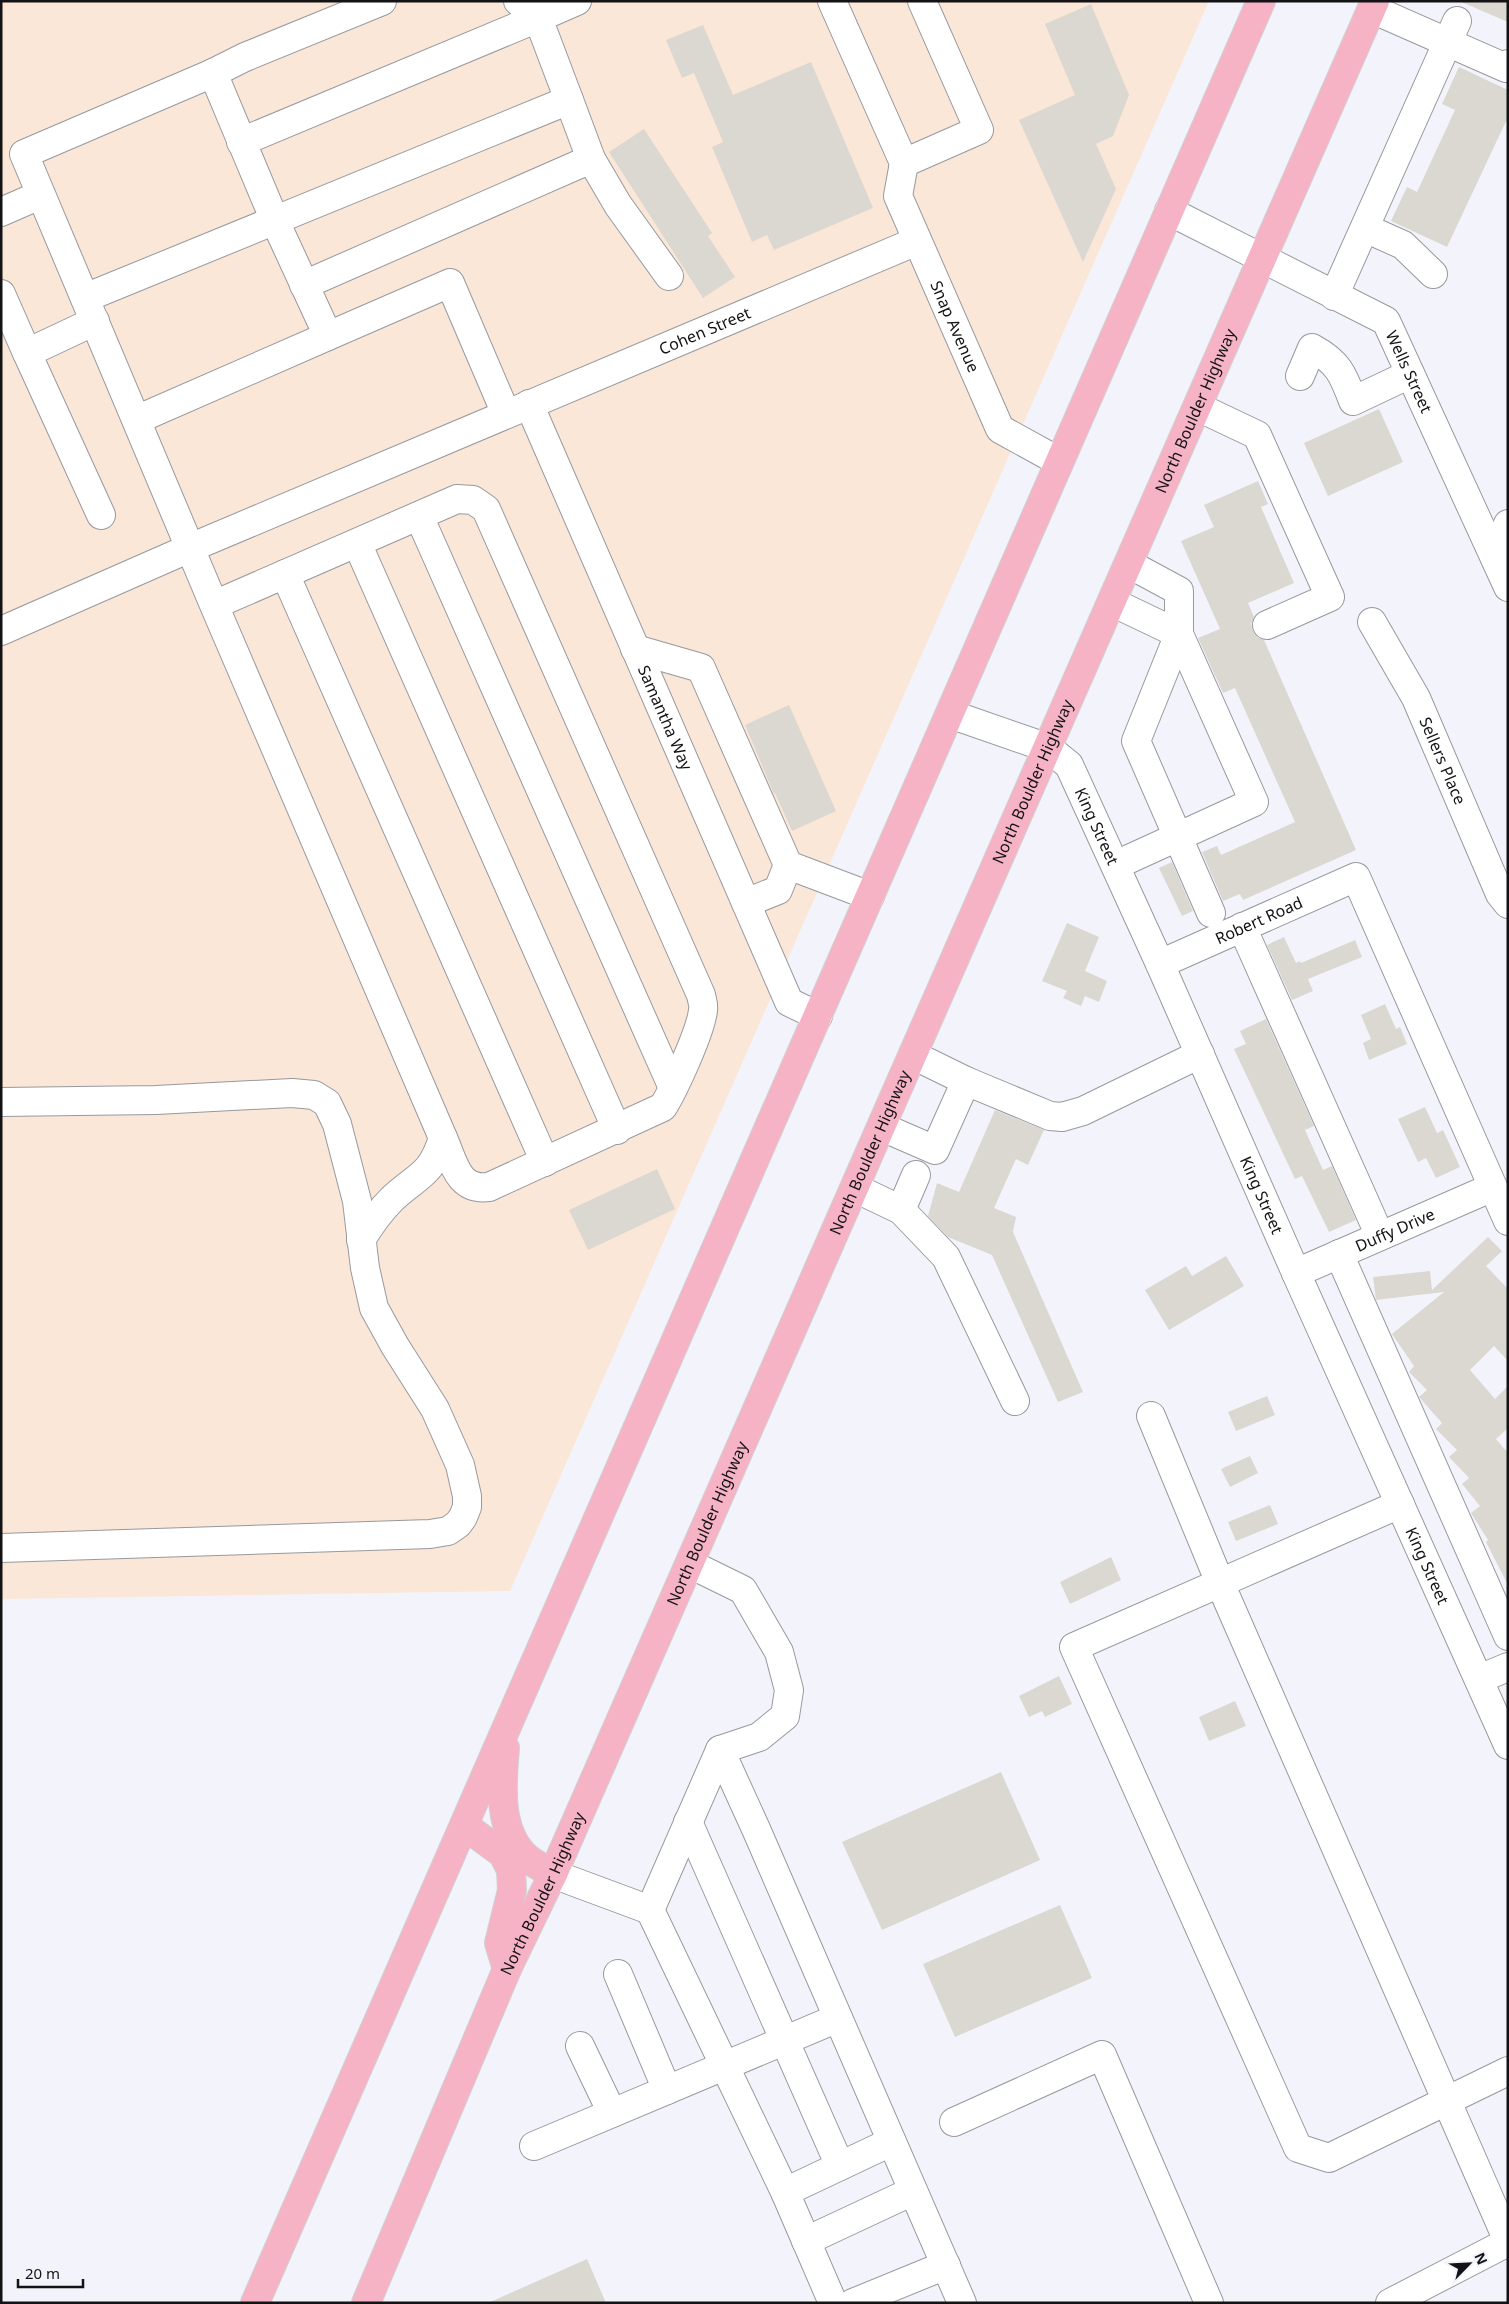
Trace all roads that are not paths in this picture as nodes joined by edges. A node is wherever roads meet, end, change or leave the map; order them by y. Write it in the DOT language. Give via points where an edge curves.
graph roads {
  1 [pos="382,1"];
  2 [pos="577,1"];
  3 [pos="832,1"];
  4 [pos="922,1"];
  5 [pos="1261,1"];
  6 [pos="1374,5"];
  7 [pos="528,10"];
  8 [pos="1452,31"];
  9 [pos="1508,64"];
  10 [pos="213,73"];
  11 [pos="569,100"];
  12 [pos="241,142"];
  13 [pos="591,159"];
  14 [pos="904,163"];
  15 [pos="40,195"];
  16 [pos="1169,211"];
  17 [pos="1,212"];
  18 [pos="275,221"];
  19 [pos="1365,228"];
  20 [pos="917,241"];
  21 [pos="1263,258"];
  22 [pos="1433,274"];
  23 [pos="668,276"];
  24 [pos="304,285"];
  25 [pos="1,294"];
  26 [pos="1334,296"];
  27 [pos="90,310"];
  28 [pos="328,336"];
  29 [pos="27,352"];
  30 [pos="1410,374"];
  31 [pos="1300,376"];
  32 [pos="1198,407"];
  33 [pos="509,413"];
  34 [pos="136,420"];
  35 [pos="1058,461"];
  36 [pos="101,515"];
  37 [pos="419,516"];
  38 [pos="1508,524"];
  39 [pos="357,543"];
  40 [pos="190,548"];
  41 [pos="1494,555"];
  42 [pos="1128,564"];
  43 [pos="285,574"];
  44 [pos="1508,587"];
  45 [pos="1112,602"];
  46 [pos="214,605"];
  47 [pos="1372,622"];
  48 [pos="1267,626"];
  49 [pos="1,631"];
  50 [pos="1179,634"];
  51 [pos="635,649"];
  52 [pos="950,714"];
  53 [pos="1048,748"];
  54 [pos="1177,838"];
  55 [pos="788,865"];
  56 [pos="1116,865"];
  57 [pos="870,896"];
  58 [pos="1505,896"];
  59 [pos="746,903"];
  60 [pos="1211,912"];
  61 [pos="1242,928"];
  62 [pos="1160,964"];
  63 [pos="818,1016"];
  64 [pos="1200,1054"];
  65 [pos="913,1055"];
  66 [pos="966,1081"];
  67 [pos="673,1088"];
  68 [pos="1,1102"];
  69 [pos="882,1127"];
  70 [pos="617,1130"];
  71 [pos="443,1138"];
  72 [pos="545,1162"];
  73 [pos="916,1175"];
  74 [pos="1493,1187"];
  75 [pos="855,1188"];
  76 [pos="901,1210"];
  77 [pos="1508,1221"];
  78 [pos="1380,1236"];
  79 [pos="361,1240"];
  80 [pos="1339,1254"];
  81 [pos="1296,1273"];
  82 [pos="1014,1401"];
  83 [pos="1151,1416"];
  84 [pos="1400,1504"];
  85 [pos="1,1548"];
  86 [pos="690,1564"];
  87 [pos="1220,1583"];
  88 [pos="1508,1636"];
  89 [pos="1508,1667"];
  90 [pos="1479,1679"];
  91 [pos="507,1727"];
  92 [pos="1508,1745"];
  93 [pos="720,1750"];
  94 [pos="688,1822"];
  95 [pos="465,1826"];
  96 [pos="553,1874"];
  97 [pos="650,1910"];
  98 [pos="507,1969"];
  99 [pos="618,1974"];
  100 [pos="838,2018"];
  101 [pos="784,2040"];
  102 [pos="580,2046"];
  103 [pos="725,2065"];
  104 [pos="1508,2071"];
  105 [pos="668,2090"];
  106 [pos="1447,2101"];
  107 [pos="612,2113"];
  108 [pos="954,2122"];
  109 [pos="891,2142"];
  110 [pos="534,2146"];
  111 [pos="840,2166"];
  112 [pos="913,2191"];
  113 [pos="785,2192"];
  114 [pos="806,2241"];
  115 [pos="1508,2241"];
  116 [pos="946,2265"];
  117 [pos="259,2294"];
  118 [pos="242,2303"];
  119 [pos="366,2303"];
  120 [pos="833,2303"];
  121 [pos="853,2303"];
  122 [pos="962,2303"];
  123 [pos="1209,2303"];
  124 [pos="1390,2303"];
  1 -- 10 [label="street"];
  2 -- 7 [label="street"];
  3 -- 14 [label="street"];
  4 -- 14 [label="street" via="979,130"];
  5 -- 16 [label="main road"];
  6 -- 8 [label="street"];
  6 -- 21 [label="main road, North Boulder Highway"];
  7 -- 11 [label="street"];
  7 -- 12 [label="street"];
  8 -- 9 [label="street" via="1506,68"];
  8 -- 19 [label="street"];
  10 -- 12 [label="street"];
  10 -- 15 [label="street" via="24,154"];
  11 -- 13 [label="street"];
  11 -- 18 [label="street"];
  12 -- 18 [label="street"];
  13 -- 23 [label="street" via="618,205"];
  13 -- 24 [label="street"];
  14 -- 20 [label="street, Snap Avenue" via="898,196"];
  15 -- 17 [label="street"];
  15 -- 27 [label="street"];
  16 -- 21 [label="street, Wells Street"];
  16 -- 35 [label="main road"];
  18 -- 24 [label="street"];
  18 -- 27 [label="street"];
  19 -- 22 [label="street" via="1403,245"];
  19 -- 26 [label="street"];
  20 -- 33 [label="street, Cohen Street"];
  20 -- 35 [label="street, Snap Avenue" via="1000,428"];
  21 -- 26 [label="street, Wells Street"];
  21 -- 32 [label="main road, North Boulder Highway"];
  24 -- 28 [label="street"];
  25 -- 29 [label="street"];
  26 -- 30 [label="street, Wells Street" via="1386,321"];
  27 -- 29 [label="street"];
  27 -- 34 [label="street"];
  28 -- 33 [label="street, Samantha Way" via="450,283"];
  28 -- 34 [label="street"];
  29 -- 36 [label="street"];
  30 -- 31 [label="street" via="1353,401 1334,362 1312,348"];
  30 -- 41 [label="street, Wells Street"];
  32 -- 42 [label="main road, North Boulder Highway"];
  32 -- 48 [label="street" via="1257,435 1330,597"];
  33 -- 40 [label="street, Cohen Street"];
  33 -- 51 [label="street, Samantha Way"];
  34 -- 40 [label="street"];
  35 -- 52 [label="main road"];
  37 -- 39 [label="street"];
  37 -- 67 [label="street"];
  37 -- 67 [label="street" via="457,499 473,500 486,509 495,524 701,995 704,1009 701,1023"];
  38 -- 41 [label="street"];
  39 -- 43 [label="street"];
  39 -- 70 [label="street"];
  40 -- 46 [label="street"];
  40 -- 49 [label="street, Cohen Street"];
  41 -- 44 [label="street, Wells Street"];
  42 -- 45 [label="main road, North Boulder Highway"];
  42 -- 50 [label="street" via="1179,591"];
  43 -- 46 [label="street"];
  43 -- 72 [label="street"];
  45 -- 50 [label="street"];
  45 -- 53 [label="main road, North Boulder Highway"];
  46 -- 71 [label="street"];
  47 -- 58 [label="street, Sellers Place" via="1416,698"];
  50 -- 54 [label="street" via="1136,741"];
  50 -- 54 [label="street" via="1254,802"];
  51 -- 55 [label="street" via="701,668"];
  51 -- 59 [label="street, Samantha Way"];
  52 -- 53 [label="street, King Street"];
  52 -- 57 [label="main road"];
  53 -- 56 [label="street, King Street" via="1069,765"];
  53 -- 65 [label="main road, North Boulder Highway"];
  54 -- 56 [label="street"];
  54 -- 60 [label="street"];
  55 -- 57 [label="street"];
  55 -- 59 [label="street" via="778,890"];
  56 -- 62 [label="street, King Street"];
  57 -- 63 [label="main road"];
  59 -- 63 [label="street, Samantha Way" via="789,1002"];
  61 -- 62 [label="street, Robert Road"];
  61 -- 74 [label="street, Robert Road" via="1356,877"];
  61 -- 78 [label="street"];
  62 -- 64 [label="street, King Street"];
  63 -- 91 [label="main road"];
  64 -- 66 [label="street" via="1083,1112 1062,1117 1050,1116"];
  64 -- 81 [label="street, King Street"];
  65 -- 66 [label="street"];
  65 -- 69 [label="main road, North Boulder Highway"];
  66 -- 69 [label="street" via="935,1150"];
  67 -- 70 [label="street" via="663,1108"];
  68 -- 79 [label="street" via="314,1095 327,1104 337,1124 357,1201"];
  69 -- 75 [label="main road, North Boulder Highway"];
  70 -- 72 [label="street"];
  71 -- 72 [label="street" via="465,1183 476,1188 489,1187"];
  71 -- 79 [label="street" via="437,1158 427,1171 381,1211"];
  73 -- 76 [label="street"];
  74 -- 77 [label="street"];
  74 -- 78 [label="street, Duffy Drive"];
  75 -- 76 [label="street"];
  75 -- 86 [label="main road, North Boulder Highway"];
  76 -- 82 [label="street" via="946,1257"];
  78 -- 80 [label="street, Duffy Drive"];
  79 -- 85 [label="street" via="374,1308 436,1409 460,1465 467,1507 458,1524 430,1534"];
  80 -- 81 [label="street, Duffy Drive"];
  80 -- 88 [label="street"];
  81 -- 84 [label="street, King Street"];
  83 -- 87 [label="street"];
  84 -- 87 [label="street"];
  84 -- 90 [label="street, King Street"];
  86 -- 93 [label="street" via="743,1590 779,1652 789,1690 785,1716 758,1737"];
  86 -- 96 [label="main road, North Boulder Highway"];
  87 -- 106 [label="street"];
  87 -- 106 [label="street" via="1074,1647 1298,2148 1329,2158"];
  89 -- 90 [label="street"];
  90 -- 92 [label="street, King Street"];
  91 -- 95 [label="main road"];
  91 -- 96 [label="main road" via="503,1808 510,1836 526,1858"];
  93 -- 94 [label="street"];
  93 -- 100 [label="street"];
  94 -- 97 [label="street"];
  94 -- 101 [label="street"];
  95 -- 98 [label="main road" via="502,1854 511,1870 512,1890 499,1943"];
  95 -- 117 [label="main road"];
  96 -- 97 [label="street"];
  96 -- 98 [label="main road, North Boulder Highway"];
  97 -- 103 [label="street"];
  98 -- 119 [label="main road, North Boulder Highway"];
  99 -- 105 [label="street"];
  100 -- 101 [label="street"];
  100 -- 109 [label="street"];
  101 -- 103 [label="street"];
  101 -- 111 [label="street"];
  102 -- 107 [label="street"];
  103 -- 105 [label="street"];
  103 -- 113 [label="street"];
  104 -- 106 [label="street"];
  105 -- 107 [label="street"];
  106 -- 115 [label="street"];
  107 -- 110 [label="street"];
  108 -- 123 [label="street" via="1102,2056"];
  109 -- 111 [label="street"];
  109 -- 112 [label="street"];
  111 -- 113 [label="street"];
  112 -- 114 [label="street"];
  112 -- 116 [label="street"];
  113 -- 114 [label="street"];
  114 -- 120 [label="street"];
  115 -- 124 [label="street"];
  116 -- 121 [label="street"];
  116 -- 122 [label="street"];
  117 -- 118 [label="main road"];
}
